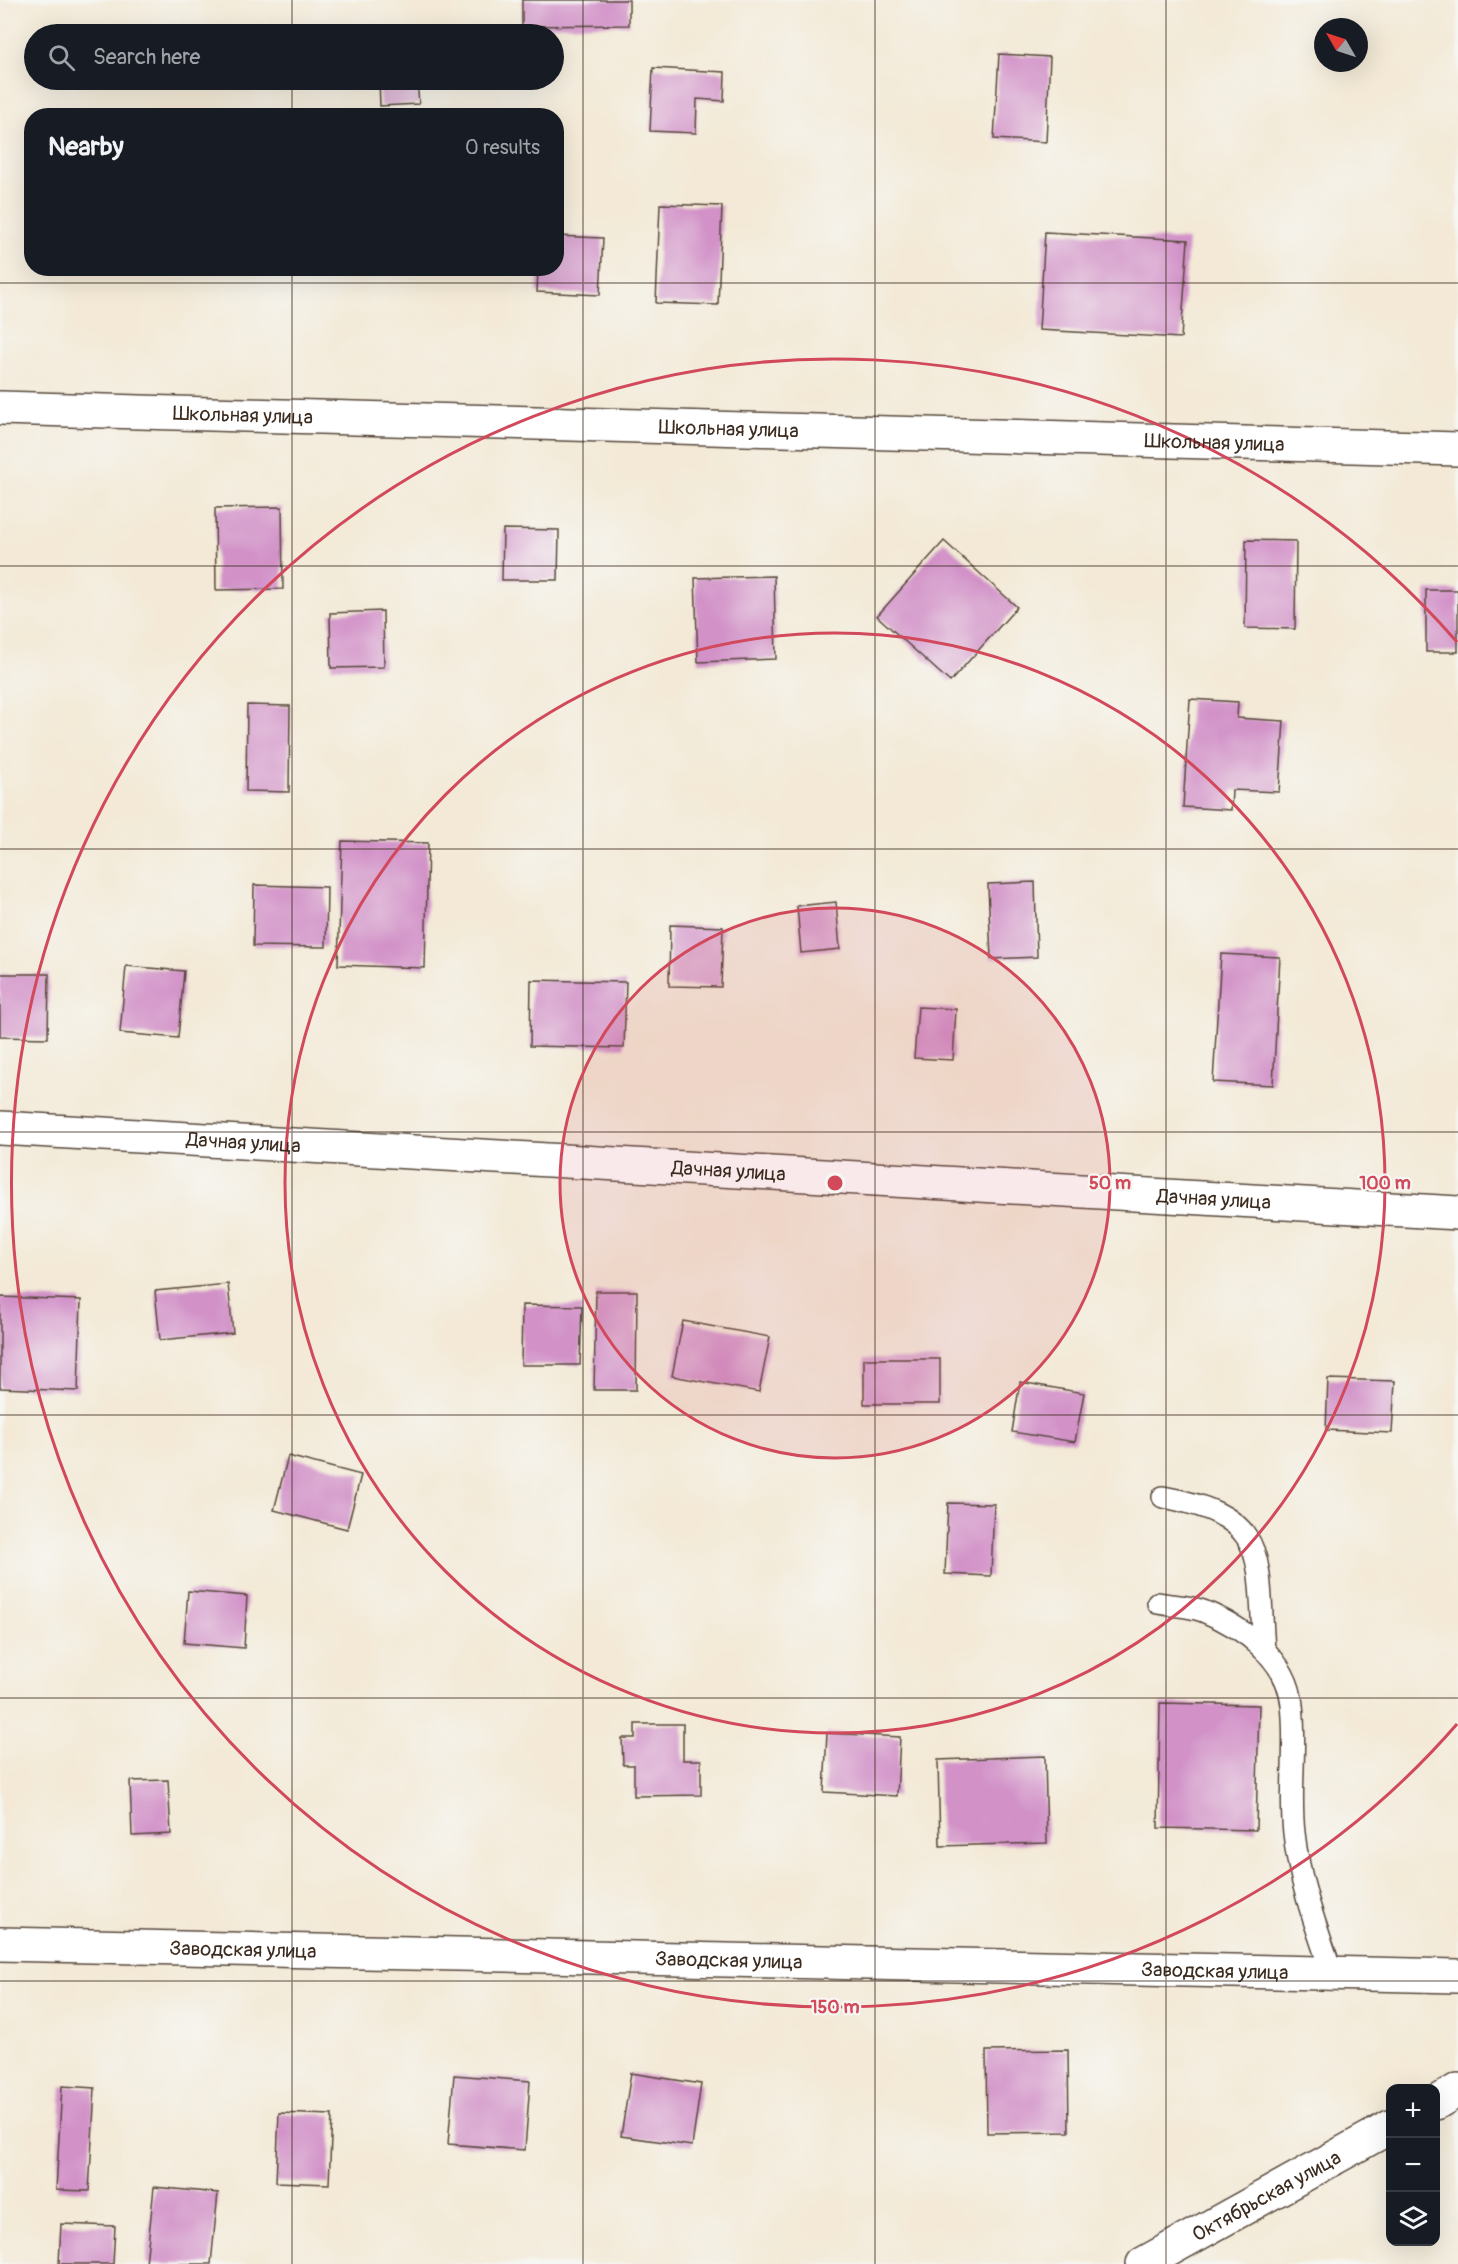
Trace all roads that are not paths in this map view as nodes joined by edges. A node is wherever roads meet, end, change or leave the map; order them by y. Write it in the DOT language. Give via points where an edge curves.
graph roads {
  1 [pos="0,408"];
  2 [pos="1458,449"];
  3 [pos="0,1128"];
  4 [pos="1458,1213"];
  5 [pos="1163,1497"];
  6 [pos="1158,1603"];
  7 [pos="1264,1650"];
  8 [pos="0,1944"];
  9 [pos="1332,1973"];
  10 [pos="1458,1976"];
  11 [pos="1458,2090"];
  12 [pos="1440,2101"];
  13 [pos="1386,2129"];
  14 [pos="1143,2264"];
  1 -- 2 [label="street, Школьная улица"];
  3 -- 4 [label="street, Дачная улица"];
  5 -- 7 [label="lane" via="1223,1514 1245,1533 1257,1554"];
  6 -- 7 [label="lane" via="1201,1610 1236,1627"];
  7 -- 9 [label="lane" via="1284,1674 1292,1704 1294,1833 1307,1900"];
  8 -- 9 [label="street, Заводская улица"];
  9 -- 10 [label="street, Заводская улица"];
  11 -- 12 [label="street"];
  13 -- 14 [label="street, Октябрьская улица"];
}
